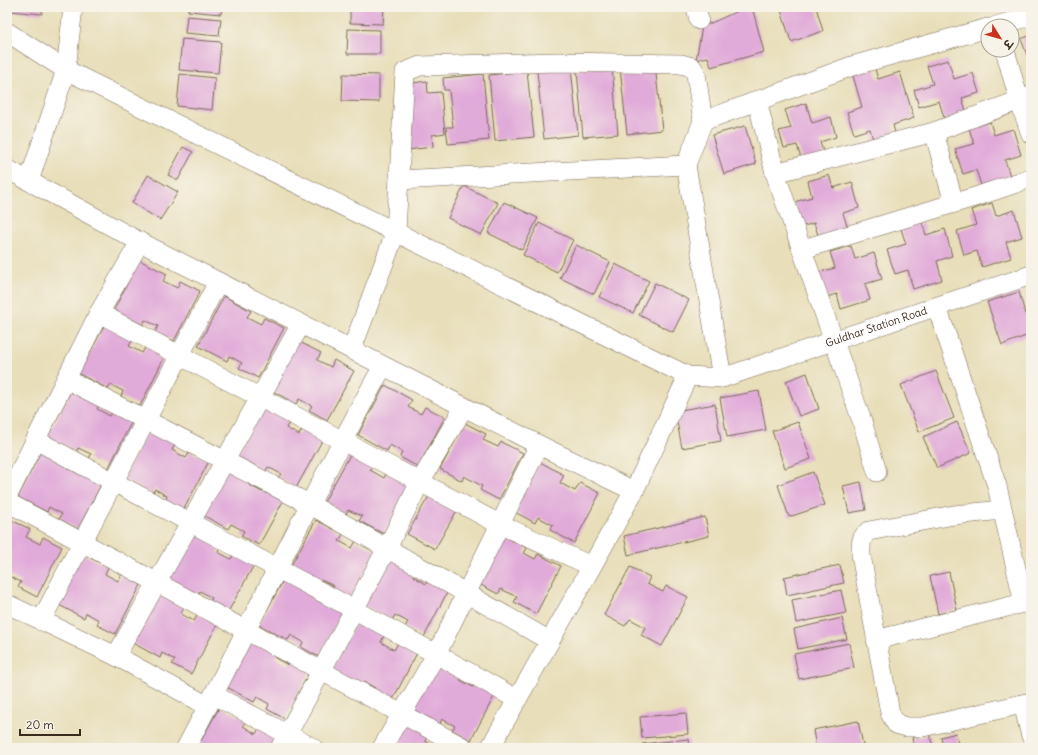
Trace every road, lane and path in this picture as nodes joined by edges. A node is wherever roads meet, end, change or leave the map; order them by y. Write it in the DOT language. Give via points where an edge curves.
graph roads {
  1 [pos="73,7"];
  2 [pos="1031,16"];
  3 [pos="1020,19"];
  4 [pos="980,30"];
  5 [pos="7,32"];
  6 [pos="1008,58"];
  7 [pos="66,70"];
  8 [pos="1025,98"];
  9 [pos="757,100"];
  10 [pos="703,121"];
  11 [pos="934,132"];
  12 [pos="1031,134"];
  13 [pos="686,165"];
  14 [pos="7,169"];
  15 [pos="775,173"];
  16 [pos="1031,178"];
  17 [pos="399,180"];
  18 [pos="29,181"];
  19 [pos="954,203"];
  20 [pos="396,231"];
  21 [pos="140,242"];
  22 [pos="803,249"];
  23 [pos="1030,277"];
  24 [pos="218,282"];
  25 [pos="937,307"];
  26 [pos="99,313"];
  27 [pos="301,324"];
  28 [pos="833,341"];
  29 [pos="352,349"];
  30 [pos="180,355"];
  31 [pos="383,366"];
  32 [pos="688,376"];
  33 [pos="722,378"];
  34 [pos="66,379"];
  35 [pos="260,398"];
  36 [pos="464,407"];
  37 [pos="147,419"];
  38 [pos="36,440"];
  39 [pos="342,440"];
  40 [pos="540,445"];
  41 [pos="225,460"];
  42 [pos="877,472"];
  43 [pos="114,482"];
  44 [pos="420,482"];
  45 [pos="634,491"];
  46 [pos="7,497"];
  47 [pos="7,502"];
  48 [pos="309,504"];
  49 [pos="1002,510"];
  50 [pos="190,522"];
  51 [pos="501,526"];
  52 [pos="82,543"];
  53 [pos="388,548"];
  54 [pos="591,566"];
  55 [pos="276,569"];
  56 [pos="156,583"];
  57 [pos="467,593"];
  58 [pos="1027,602"];
  59 [pos="7,604"];
  60 [pos="354,608"];
  61 [pos="41,621"];
  62 [pos="247,631"];
  63 [pos="876,640"];
  64 [pos="550,641"];
  65 [pos="436,653"];
  66 [pos="116,656"];
  67 [pos="321,670"];
  68 [pos="516,699"];
  69 [pos="211,701"];
  70 [pos="1027,703"];
  71 [pos="402,715"];
  72 [pos="1031,736"];
  73 [pos="284,741"];
  74 [pos="186,748"];
  75 [pos="313,748"];
  76 [pos="382,748"];
  77 [pos="465,748"];
  78 [pos="490,748"];
  1 -- 7 [label="street"];
  2 -- 3 [label="street"];
  4 -- 9 [label="street" via="852,66"];
  5 -- 7 [label="street"];
  6 -- 8 [label="street"];
  7 -- 18 [label="street"];
  7 -- 20 [label="street"];
  8 -- 11 [label="street"];
  8 -- 12 [label="street"];
  9 -- 10 [label="street"];
  9 -- 15 [label="street"];
  10 -- 13 [label="street"];
  10 -- 17 [label="street" via="696,74 692,67 687,65 558,62 420,66 405,72"];
  11 -- 15 [label="street"];
  11 -- 19 [label="street"];
  13 -- 17 [label="street"];
  13 -- 33 [label="street"];
  14 -- 18 [label="street"];
  15 -- 22 [label="street"];
  16 -- 19 [label="street"];
  17 -- 20 [label="street"];
  18 -- 21 [label="street"];
  19 -- 22 [label="street"];
  20 -- 29 [label="street"];
  20 -- 32 [label="street"];
  21 -- 24 [label="street"];
  21 -- 26 [label="street"];
  22 -- 28 [label="street"];
  23 -- 25 [label="street, Guldhar Station Road"];
  24 -- 27 [label="street"];
  24 -- 30 [label="street"];
  25 -- 28 [label="street, Guldhar Station Road"];
  25 -- 49 [label="street" via="997,486"];
  26 -- 30 [label="street"];
  26 -- 34 [label="street"];
  27 -- 29 [label="street"];
  27 -- 35 [label="street"];
  28 -- 33 [label="street, Guldhar Station Road"];
  28 -- 42 [label="street" via="862,421"];
  29 -- 31 [label="street"];
  30 -- 35 [label="street"];
  30 -- 37 [label="street"];
  31 -- 36 [label="street"];
  31 -- 39 [label="street"];
  32 -- 33 [label="street"];
  32 -- 45 [label="street"];
  34 -- 37 [label="street"];
  34 -- 38 [label="street"];
  35 -- 39 [label="street"];
  35 -- 41 [label="street"];
  36 -- 40 [label="street"];
  36 -- 44 [label="street"];
  37 -- 41 [label="street"];
  37 -- 43 [label="street"];
  38 -- 43 [label="street"];
  38 -- 46 [label="street"];
  39 -- 44 [label="street"];
  39 -- 48 [label="street"];
  40 -- 45 [label="street"];
  40 -- 51 [label="street"];
  41 -- 48 [label="street"];
  41 -- 50 [label="street"];
  43 -- 50 [label="street"];
  43 -- 52 [label="street"];
  44 -- 51 [label="street"];
  44 -- 53 [label="street"];
  45 -- 54 [label="street"];
  47 -- 52 [label="street"];
  48 -- 53 [label="street"];
  48 -- 55 [label="street"];
  49 -- 58 [label="street"];
  49 -- 63 [label="street" via="954,515 869,530 864,535 861,555"];
  50 -- 55 [label="street"];
  50 -- 56 [label="street"];
  51 -- 54 [label="street"];
  51 -- 57 [label="street"];
  52 -- 56 [label="street"];
  52 -- 61 [label="street"];
  53 -- 57 [label="street"];
  53 -- 60 [label="street"];
  54 -- 64 [label="street"];
  55 -- 60 [label="street"];
  55 -- 62 [label="street"];
  56 -- 62 [label="street"];
  56 -- 66 [label="street"];
  57 -- 64 [label="street"];
  57 -- 65 [label="street"];
  58 -- 63 [label="street"];
  59 -- 61 [label="street"];
  60 -- 65 [label="street"];
  60 -- 67 [label="street"];
  61 -- 66 [label="street"];
  62 -- 67 [label="street"];
  62 -- 69 [label="street"];
  63 -- 70 [label="street" via="890,713 896,724 907,727 923,726"];
  64 -- 68 [label="street"];
  65 -- 68 [label="street"];
  65 -- 71 [label="street"];
  66 -- 69 [label="street"];
  67 -- 71 [label="street"];
  67 -- 73 [label="street"];
  68 -- 78 [label="street"];
  69 -- 73 [label="street"];
  69 -- 74 [label="street"];
  70 -- 72 [label="street"];
  71 -- 76 [label="street"];
  71 -- 77 [label="street"];
  73 -- 75 [label="street"];
}
